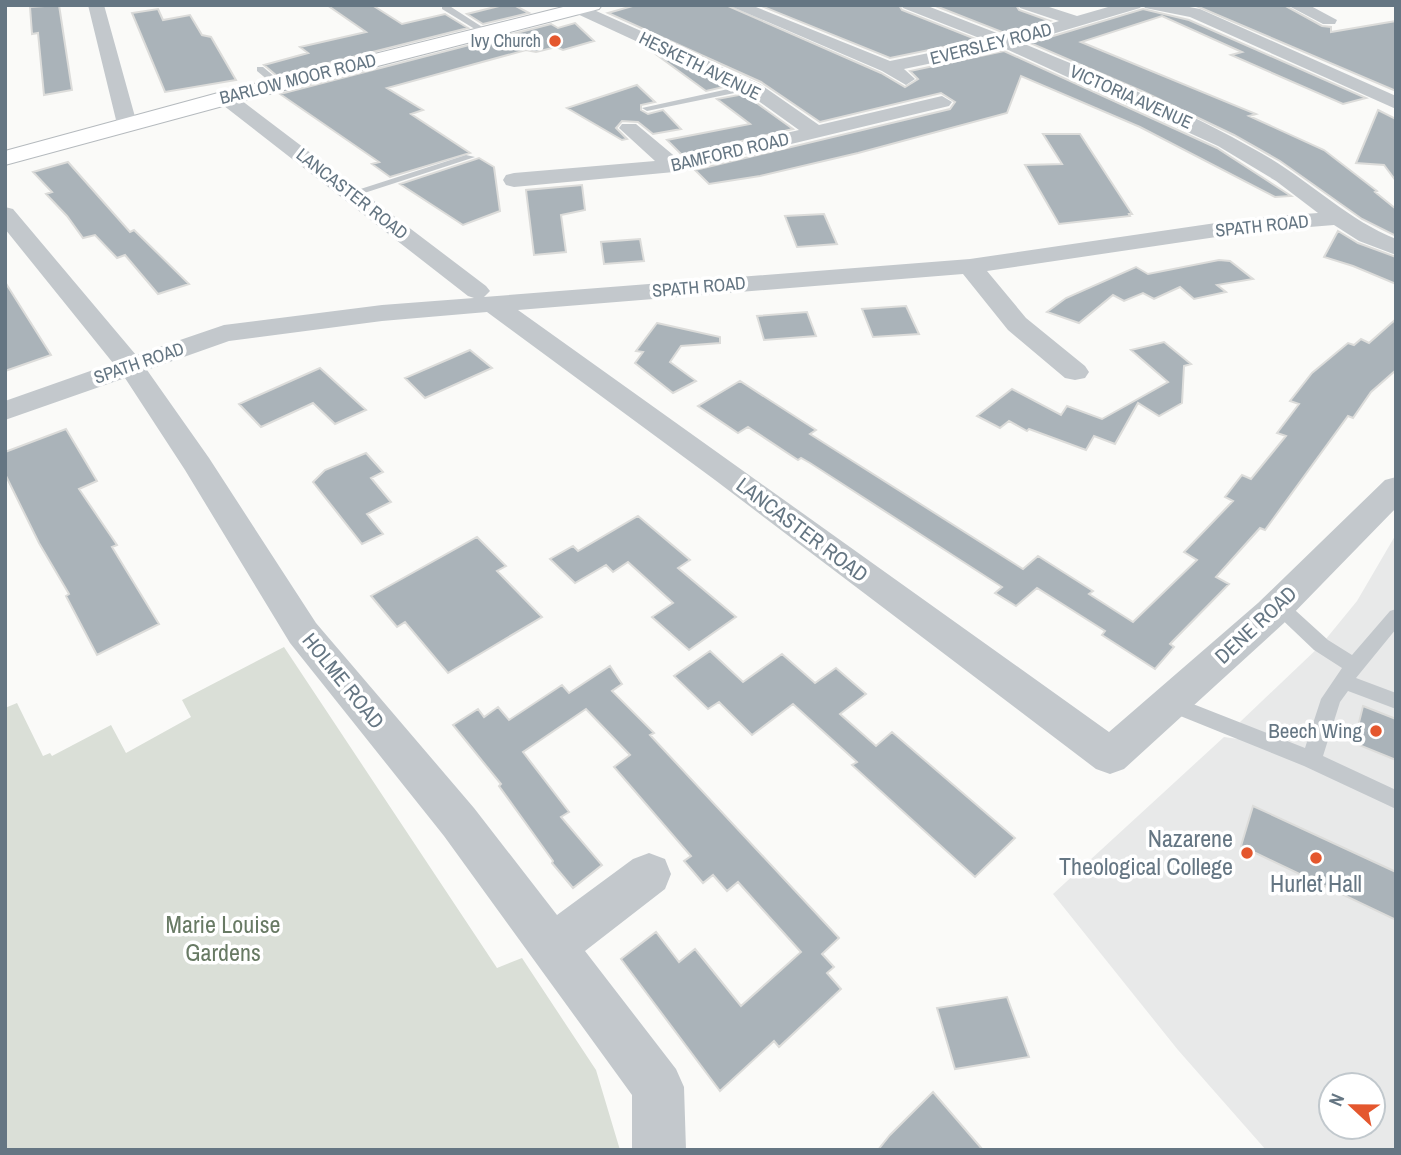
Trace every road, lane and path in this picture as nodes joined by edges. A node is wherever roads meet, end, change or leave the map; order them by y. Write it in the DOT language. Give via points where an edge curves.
graph roads {
  1 [pos="96,5"];
  2 [pos="736,5"];
  3 [pos="909,5"];
  4 [pos="1026,5"];
  5 [pos="1134,5"];
  6 [pos="1151,5"];
  7 [pos="1295,5"];
  8 [pos="445,7"];
  9 [pos="586,7"];
  10 [pos="1329,20"];
  11 [pos="1078,22"];
  12 [pos="486,32"];
  13 [pos="1007,42"];
  14 [pos="888,67"];
  15 [pos="260,69"];
  16 [pos="278,85"];
  17 [pos="751,87"];
  18 [pos="226,98"];
  19 [pos="1396,103"];
  20 [pos="647,108"];
  21 [pos="127,124"];
  22 [pos="629,128"];
  23 [pos="815,132"];
  24 [pos="470,157"];
  25 [pos="5,158"];
  26 [pos="674,166"];
  27 [pos="514,180"];
  28 [pos="352,194"];
  29 [pos="5,214"];
  30 [pos="1338,218"];
  31 [pos="1396,248"];
  32 [pos="970,266"];
  33 [pos="485,298"];
  34 [pos="130,365"];
  35 [pos="1075,372"];
  36 [pos="5,411"];
  37 [pos="1396,488"];
  38 [pos="1279,606"];
  39 [pos="1396,616"];
  40 [pos="1349,674"];
  41 [pos="1396,702"];
  42 [pos="1170,703"];
  43 [pos="1110,755"];
  44 [pos="1311,760"];
  45 [pos="1396,800"];
  46 [pos="649,874"];
  47 [pos="553,947"];
  48 [pos="659,1150"];
  1 -- 21 [label="street"];
  2 -- 14 [label="street"];
  3 -- 13 [label="street, VICTORIA AVENUE"];
  4 -- 11 [label="street"];
  5 -- 11 [label="street, EVERSLEY ROAD"];
  6 -- 19 [label="street" via="1194,13"];
  7 -- 10 [label="street"];
  8 -- 12 [label="lane"];
  9 -- 12 [label="main road, BARLOW MOOR ROAD"];
  9 -- 17 [label="street, HESKETH AVENUE"];
  11 -- 13 [label="street, EVERSLEY ROAD"];
  12 -- 16 [label="main road, BARLOW MOOR ROAD"];
  13 -- 14 [label="street, EVERSLEY ROAD"];
  13 -- 30 [label="street, VICTORIA AVENUE" via="1224,139 1306,189"];
  14 -- 23 [label="street, BAMFORD ROAD" via="942,102"];
  15 -- 16 [label="lane"];
  16 -- 18 [label="main road, BARLOW MOOR ROAD"];
  17 -- 20 [label="lane"];
  17 -- 23 [label="street, HESKETH AVENUE"];
  18 -- 21 [label="main road, BARLOW MOOR ROAD"];
  18 -- 28 [label="street, LANCASTER ROAD"];
  21 -- 25 [label="main road, BARLOW MOOR ROAD"];
  22 -- 26 [label="street"];
  23 -- 26 [label="street, BAMFORD ROAD"];
  24 -- 28 [label="lane"];
  26 -- 27 [label="street, BAMFORD ROAD"];
  28 -- 33 [label="street, LANCASTER ROAD"];
  29 -- 34 [label="street, HOLME ROAD"];
  30 -- 31 [label="street, SPATH ROAD"];
  30 -- 32 [label="street, SPATH ROAD" via="1250,225"];
  32 -- 33 [label="street, SPATH ROAD"];
  32 -- 35 [label="street" via="1017,324"];
  33 -- 34 [label="street, SPATH ROAD" via="224,333"];
  33 -- 43 [label="street, LANCASTER ROAD"];
  34 -- 36 [label="street, SPATH ROAD"];
  34 -- 47 [label="street, HOLME ROAD" via="303,633 459,822"];
  37 -- 38 [label="street, DENE ROAD"];
  38 -- 40 [label="lane"];
  38 -- 42 [label="street, DENE ROAD"];
  39 -- 40 [label="lane"];
  40 -- 41 [label="lane"];
  40 -- 44 [label="lane" via="1332,699"];
  42 -- 43 [label="street, DENE ROAD"];
  42 -- 44 [label="lane"];
  44 -- 45 [label="lane"];
  46 -- 47 [label="street"];
  47 -- 48 [label="street, HOLME ROAD" via="658,1087"];
}
